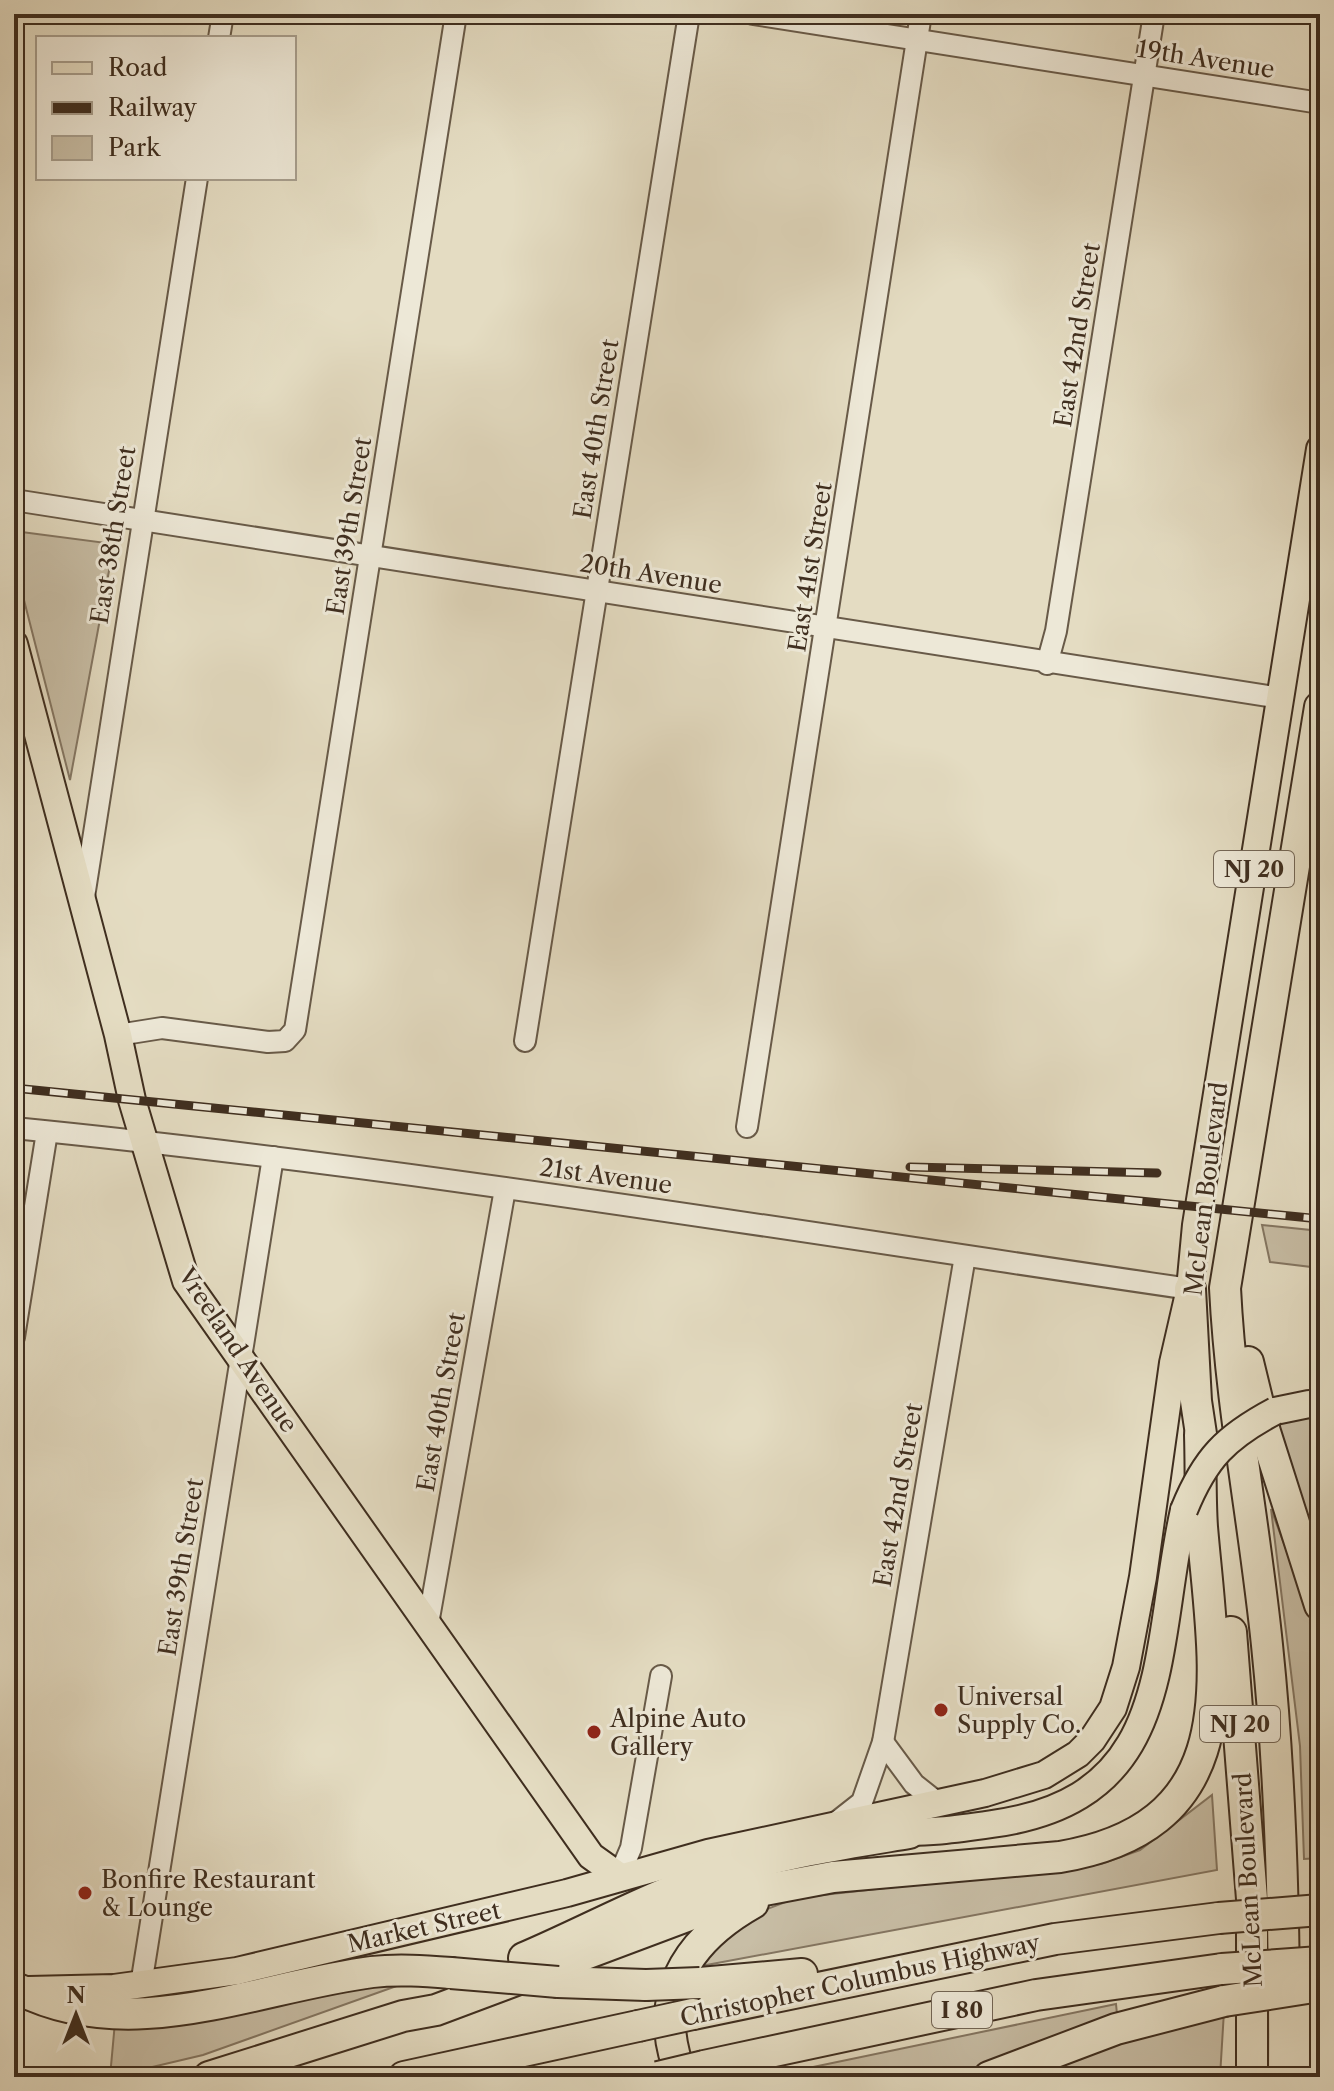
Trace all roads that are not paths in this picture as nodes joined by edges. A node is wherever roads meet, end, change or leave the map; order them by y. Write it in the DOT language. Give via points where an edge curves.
graph roads {
  1 [pos="223,14"];
  2 [pos="456,14"];
  3 [pos="689,14"];
  4 [pos="753,14"];
  5 [pos="921,14"];
  6 [pos="1154,14"];
  7 [pos="219,36"];
  8 [pos="917,40"];
  9 [pos="1144,76"];
  10 [pos="1320,103"];
  11 [pos="197,180"];
  12 [pos="1320,449"];
  13 [pos="14,500"];
  14 [pos="142,520"];
  15 [pos="371,556"];
  16 [pos="596,592"];
  17 [pos="827,629"];
  18 [pos="14,644"];
  19 [pos="1047,664"];
  20 [pos="1281,698"];
  21 [pos="1320,707"];
  22 [pos="83,901"];
  23 [pos="118,1035"];
  24 [pos="525,1041"];
  25 [pos="747,1127"];
  26 [pos="14,1128"];
  27 [pos="47,1132"];
  28 [pos="146,1141"];
  29 [pos="273,1157"];
  30 [pos="505,1189"];
  31 [pos="1235,1240"];
  32 [pos="965,1256"];
  33 [pos="1190,1289"];
  34 [pos="14,1337"];
  35 [pos="241,1358"];
  36 [pos="1320,1406"];
  37 [pos="1200,1435"];
  38 [pos="1320,1605"];
  39 [pos="428,1624"];
  40 [pos="661,1676"];
  41 [pos="883,1742"];
  42 [pos="938,1803"];
  43 [pos="829,1827"];
  44 [pos="909,1833"];
  45 [pos="619,1876"];
  46 [pos="1284,1882"];
  47 [pos="799,1883"];
  48 [pos="1320,1910"];
  49 [pos="940,1961"];
  50 [pos="1320,1962"];
  51 [pos="141,1985"];
  52 [pos="1320,1986"];
  53 [pos="17,1989"];
  54 [pos="403,2016"];
  55 [pos="693,2072"];
  56 [pos="209,2077"];
  57 [pos="404,2077"];
  58 [pos="658,2077"];
  59 [pos="989,2077"];
  60 [pos="1252,2077"];
  61 [pos="1284,2077"];
  62 [pos="1314,2077"];
  1 -- 7 [label="street"];
  2 -- 15 [label="street, East 39th Street"];
  3 -- 16 [label="street, East 40th Street"];
  4 -- 8 [label="street, 19th Avenue"];
  5 -- 8 [label="street, East 41st Street"];
  6 -- 9 [label="street, East 42nd Street"];
  8 -- 9 [label="street, 19th Avenue"];
  8 -- 17 [label="street, East 41st Street"];
  9 -- 10 [label="street, 19th Avenue"];
  9 -- 19 [label="street, East 42nd Street"];
  11 -- 14 [label="street, East 38th Street"];
  12 -- 20 [label="main road, McLean Boulevard / NJ 20"];
  13 -- 14 [label="street, 20th Avenue"];
  14 -- 15 [label="street, 20th Avenue"];
  14 -- 22 [label="street, East 38th Street"];
  15 -- 16 [label="street, 20th Avenue"];
  15 -- 23 [label="street, East 39th Street" via="292,1037 268,1042 162,1028"];
  16 -- 17 [label="street, 20th Avenue"];
  16 -- 24 [label="street, East 40th Street"];
  17 -- 19 [label="street, 20th Avenue"];
  17 -- 25 [label="street, East 41st Street"];
  18 -- 22 [label="main road, Vreeland Avenue"];
  19 -- 20 [label="street, 20th Avenue"];
  20 -- 33 [label="main road, McLean Boulevard / NJ 20"];
  21 -- 31 [label="highway, McLean Boulevard / NJ 20"];
  22 -- 23 [label="main road, Vreeland Avenue"];
  23 -- 28 [label="main road, Vreeland Avenue"];
  26 -- 27 [label="street, 21st Avenue"];
  27 -- 28 [label="street, 21st Avenue"];
  27 -- 34 [label="street"];
  28 -- 29 [label="street, 21st Avenue"];
  28 -- 35 [label="main road, Vreeland Avenue" via="186,1281"];
  29 -- 30 [label="street, 21st Avenue"];
  29 -- 35 [label="street, East 39th Street"];
  30 -- 32 [label="street, 21st Avenue"];
  30 -- 39 [label="street, East 40th Street"];
  31 -- 38 [label="highway" via="1238,1308 1249,1367"];
  31 -- 46 [label="highway, McLean Boulevard / NJ 20" via="1225,1288 1228,1335 1267,1645"];
  32 -- 33 [label="street, 21st Avenue"];
  32 -- 41 [label="street, East 42nd Street"];
  33 -- 37 [label="highway, McLean Boulevard / NJ 20"];
  33 -- 42 [label="main road, Market Street" via="1169,1391 1143,1577 1113,1708 1085,1747 1044,1775"];
  35 -- 39 [label="main road, Vreeland Avenue"];
  35 -- 51 [label="street, East 39th Street"];
  36 -- 44 [label="main road, bridge" via="1275,1411 1246,1427 1199,1473 1184,1510 1155,1679 1144,1717 1117,1766 1079,1798 1046,1813"];
  37 -- 47 [label="highway" via="1215,1662 1204,1743 1180,1793 1147,1826 1093,1852"];
  37 -- 60 [label="highway, McLean Boulevard / NJ 20" via="1238,1690 1252,1899"];
  39 -- 45 [label="main road, Vreeland Avenue" via="591,1856"];
  40 -- 45 [label="street" via="631,1848"];
  41 -- 42 [label="street" via="914,1784"];
  41 -- 43 [label="street, East 42nd Street" via="862,1802"];
  42 -- 43 [label="main road, Market Street"];
  43 -- 44 [label="main road"];
  43 -- 45 [label="main road, Market Street"];
  44 -- 54 [label="highway" via="769,1859 688,1885"];
  45 -- 51 [label="main road, Market Street" via="237,1971"];
  46 -- 61 [label="highway, McLean Boulevard / NJ 20"];
  46 -- 62 [label="highway"];
  47 -- 54 [label="highway" via="698,1909 550,1969 436,2010"];
  47 -- 55 [label="highway" via="734,1913 707,1933 689,1957 676,1983 669,2019 674,2057"];
  48 -- 49 [label="highway, Christopher Columbus Highway / I 80, bridge" via="1119,1929"];
  49 -- 53 [label="highway, bridge" via="646,1985 371,1973 132,2014 62,2007"];
  49 -- 57 [label="highway, Christopher Columbus Highway / I 80, bridge"];
  50 -- 55 [label="highway, Christopher Columbus Highway / I 80, bridge" via="1222,1969 1036,1995"];
  51 -- 53 [label="main road, Market Street"];
  52 -- 59 [label="highway, bridge" via="1224,2001 1116,2029"];
  54 -- 56 [label="highway"];
  55 -- 58 [label="highway, Christopher Columbus Highway / I 80, bridge"];
}
